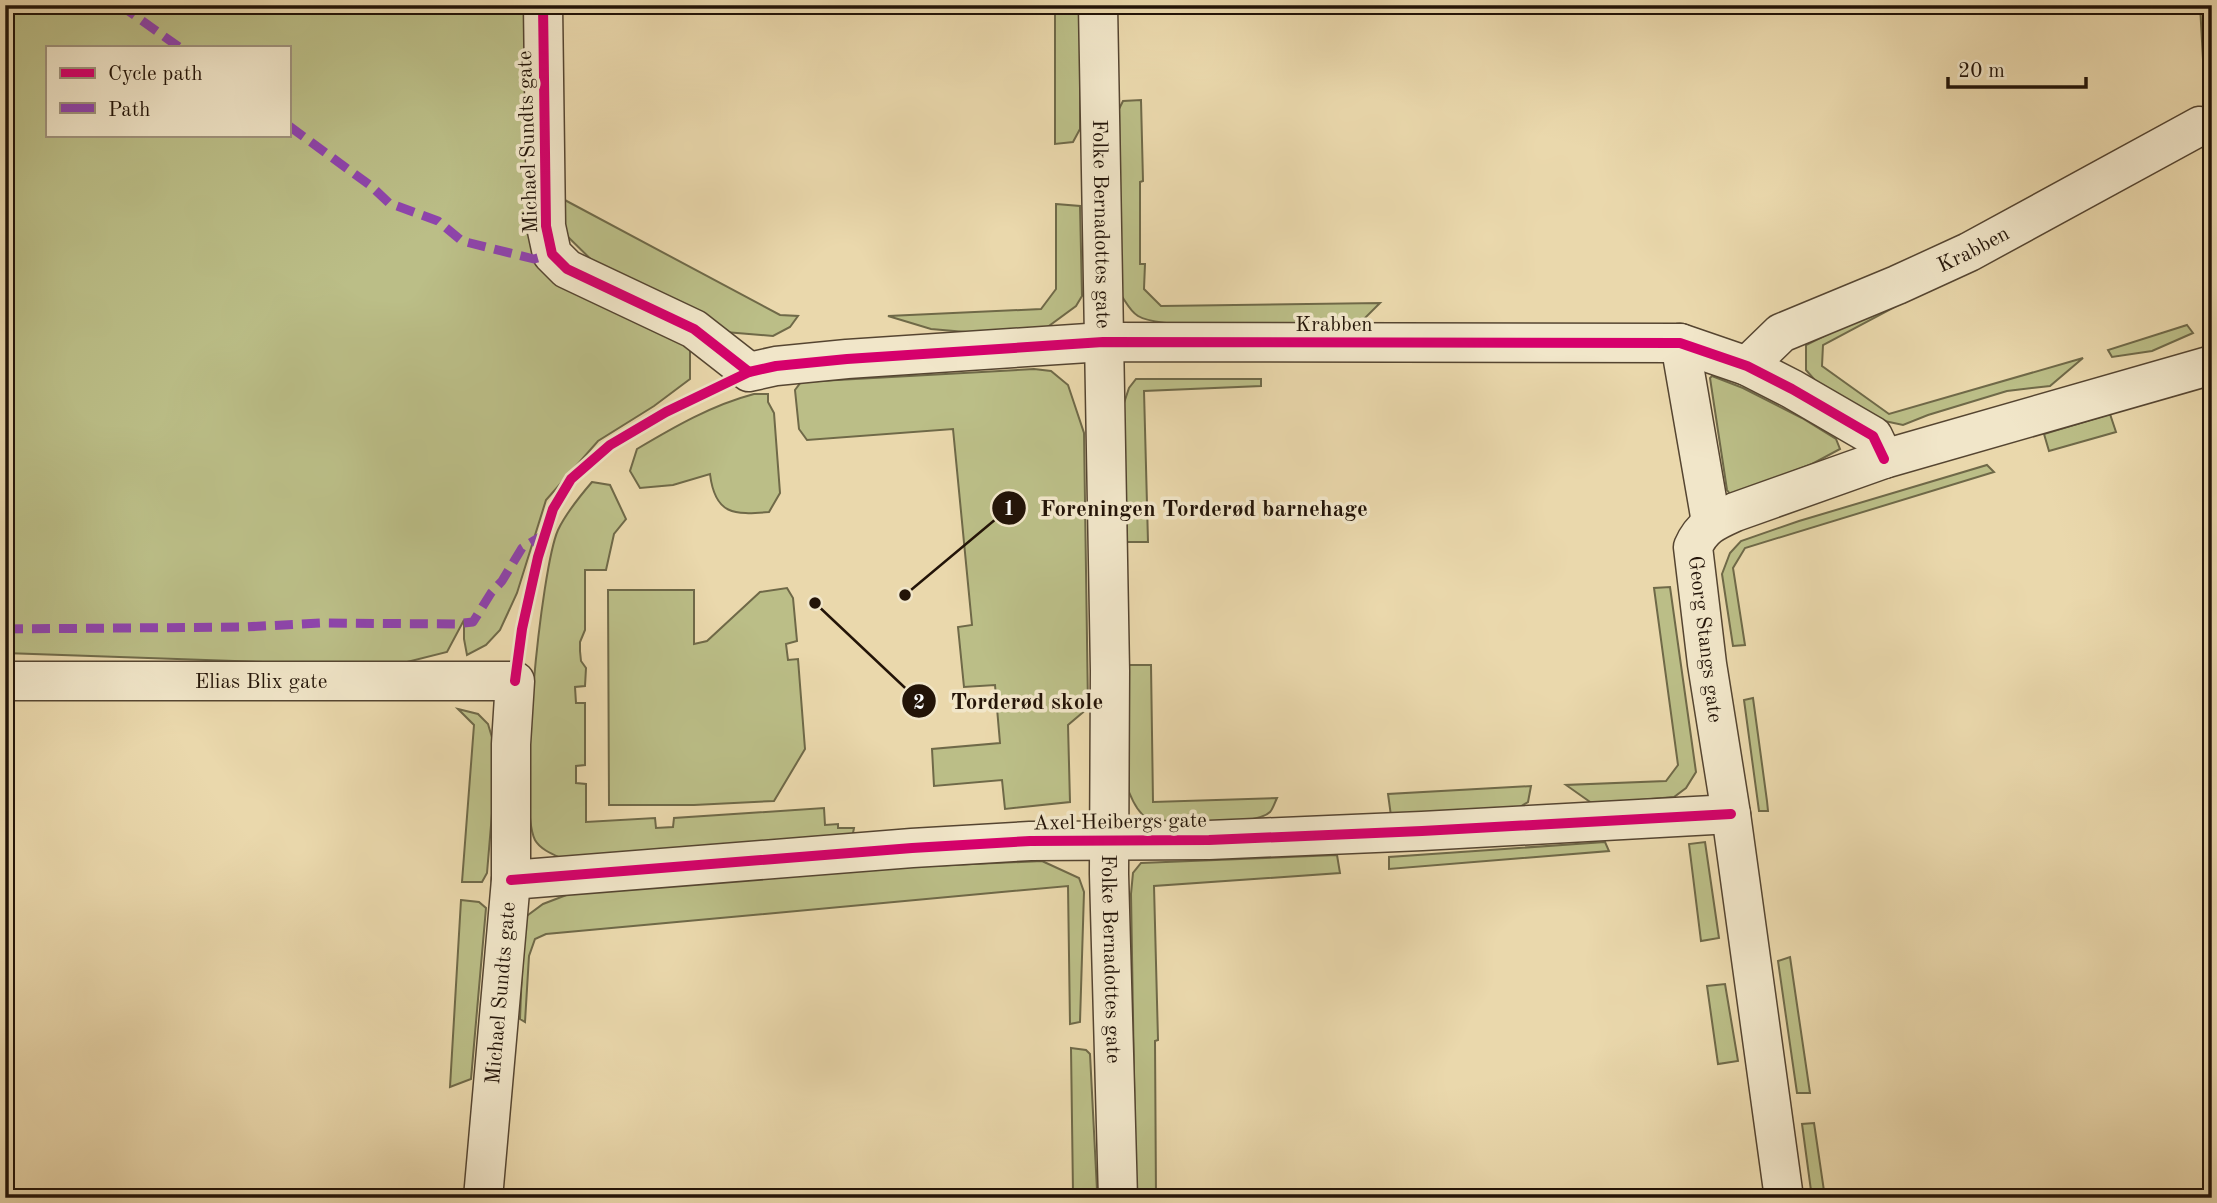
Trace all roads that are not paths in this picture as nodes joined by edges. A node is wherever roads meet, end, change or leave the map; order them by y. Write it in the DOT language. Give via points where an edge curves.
graph roads {
  1 [pos="543,5"];
  2 [pos="1098,5"];
  3 [pos="2200,126"];
  4 [pos="1103,342"];
  5 [pos="1680,343"];
  6 [pos="2212,365"];
  7 [pos="1746,366"];
  8 [pos="749,372"];
  9 [pos="1884,459"];
  10 [pos="1711,522"];
  11 [pos="5,681"];
  12 [pos="514,681"];
  13 [pos="1731,814"];
  14 [pos="1110,841"];
  15 [pos="511,880"];
  16 [pos="483,1198"];
  17 [pos="1118,1198"];
  18 [pos="1784,1198"];
  1 -- 8 [label="street, Michael Sundts gate" via="546,226 552,254 567,270 694,329"];
  2 -- 4 [label="street, Folke Bernadottes gate"];
  3 -- 7 [label="street, Krabben" via="1969,252 1781,333"];
  4 -- 5 [label="street, Krabben"];
  4 -- 8 [label="street, Krabben" via="847,359"];
  4 -- 14 [label="street, Folke Bernadottes gate"];
  5 -- 7 [label="street, Krabben"];
  5 -- 10 [label="street"];
  6 -- 9 [label="street"];
  7 -- 9 [label="street, Krabben" via="1873,436"];
  9 -- 10 [label="street"];
  10 -- 13 [label="street, Georg Stangs gate" via="1693,547"];
  11 -- 12 [label="street, Elias Blix gate"];
  12 -- 15 [label="street, Michael Sundts gate"];
  13 -- 14 [label="street, Axel Heibergs gate" via="1422,831"];
  13 -- 18 [label="street, Georg Stangs gate"];
  14 -- 15 [label="street, Axel Heibergs gate" via="1030,841"];
  14 -- 17 [label="street, Folke Bernadottes gate"];
  15 -- 16 [label="street, Michael Sundts gate"];
}
